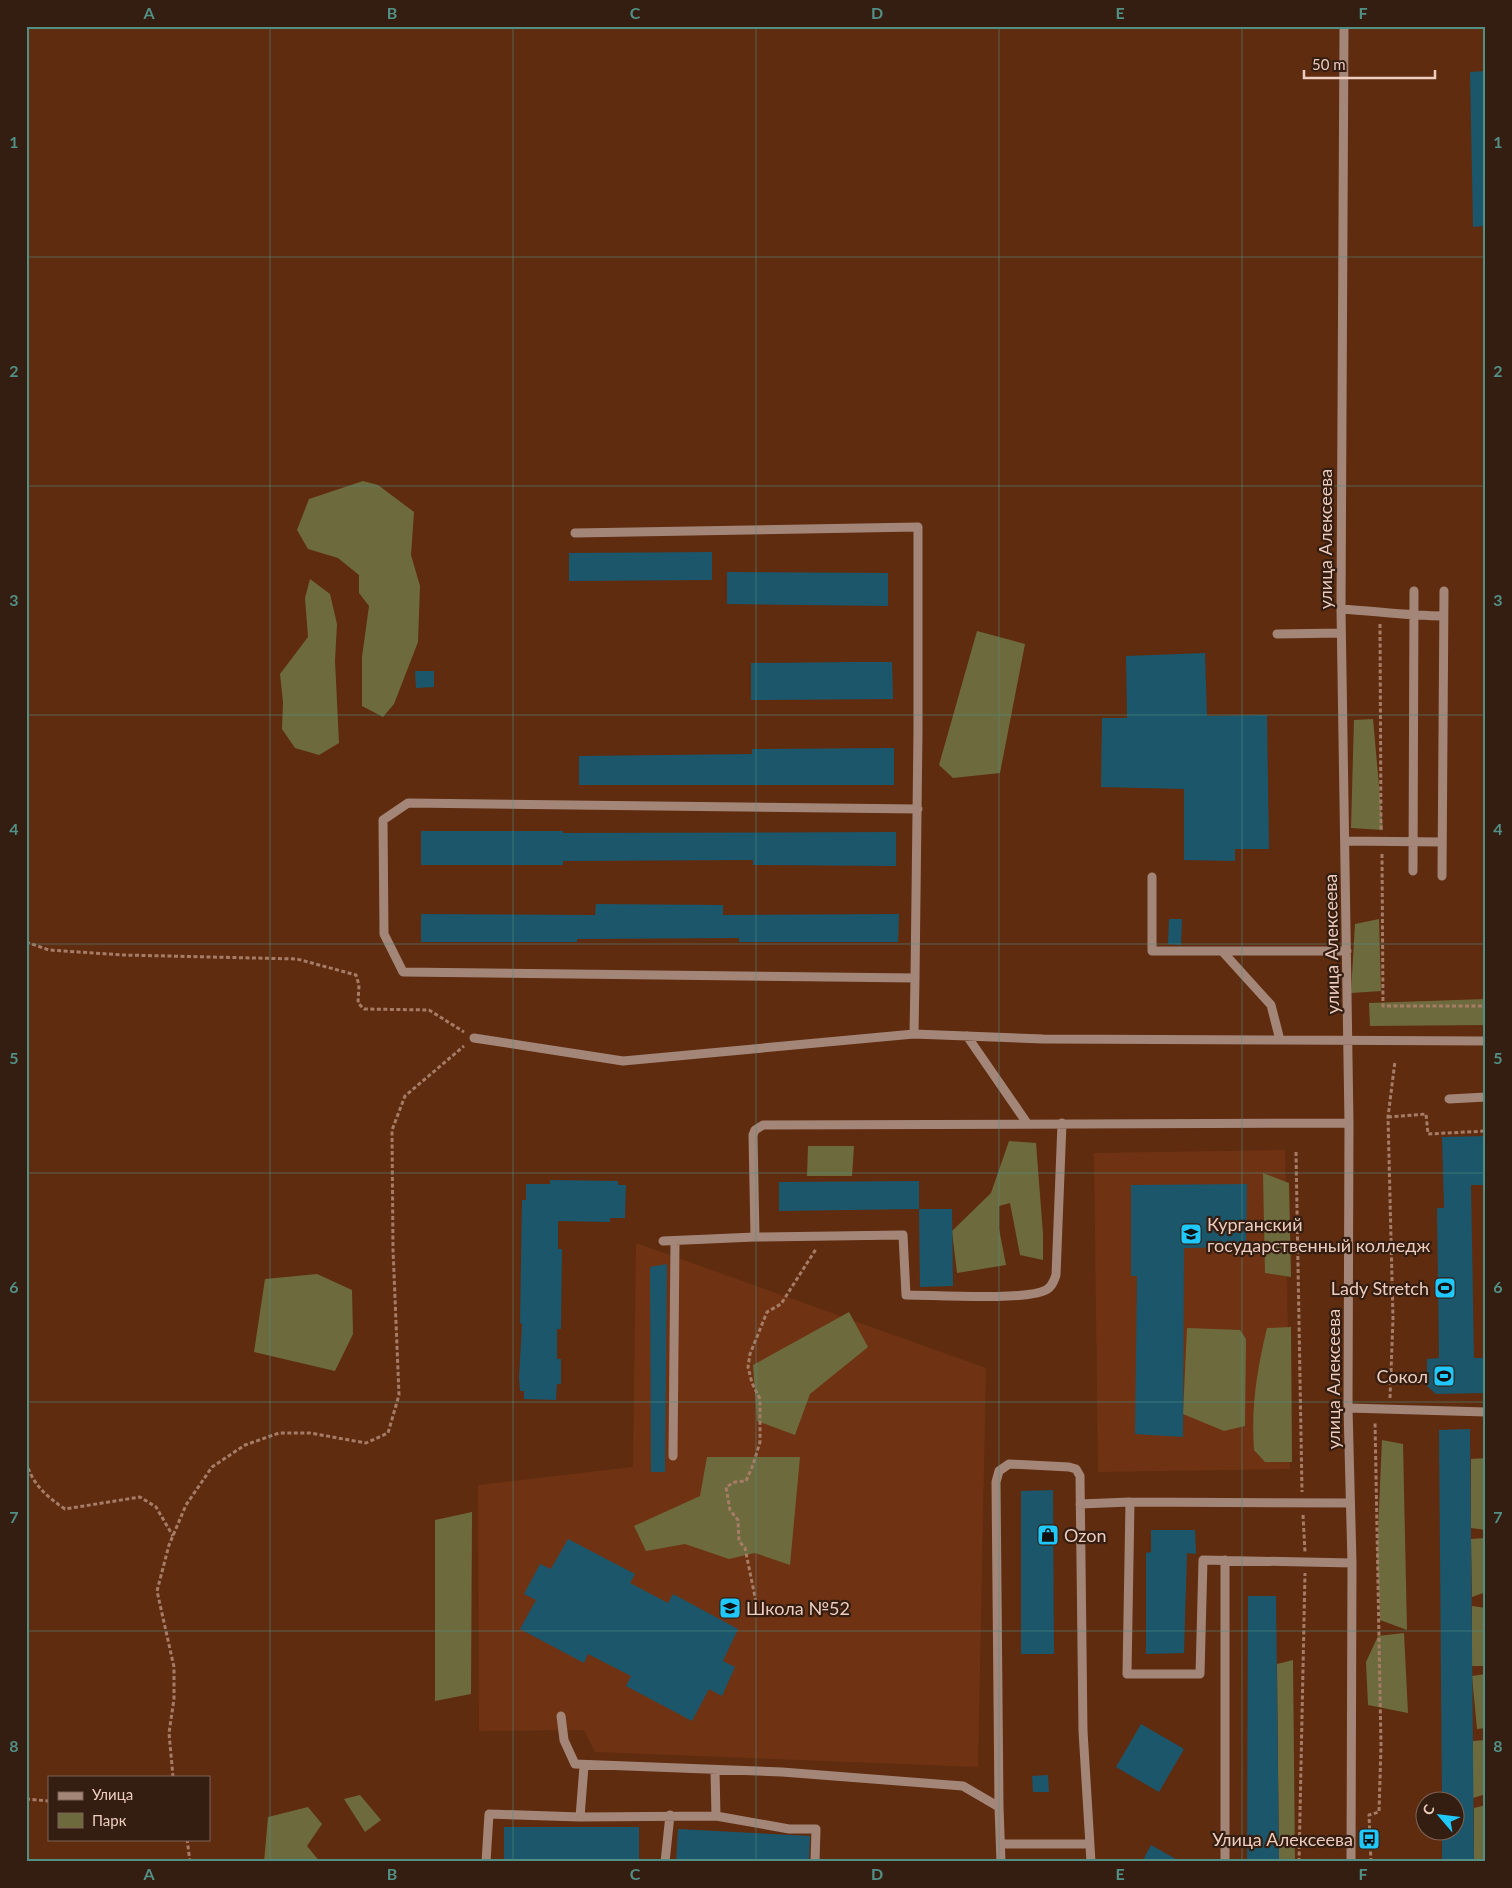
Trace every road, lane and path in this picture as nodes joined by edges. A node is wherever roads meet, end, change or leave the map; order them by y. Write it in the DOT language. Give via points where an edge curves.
graph roads {
  1 [pos="1344,26"];
  2 [pos="575,533"];
  3 [pos="1414,590"];
  4 [pos="1444,591"];
  5 [pos="1341,609"];
  6 [pos="1414,616"];
  7 [pos="1444,616"];
  8 [pos="1341,633"];
  9 [pos="1277,634"];
  10 [pos="918,809"];
  11 [pos="1345,842"];
  12 [pos="1413,842"];
  13 [pos="1442,842"];
  14 [pos="1413,871"];
  15 [pos="1152,876"];
  16 [pos="1442,876"];
  17 [pos="26,942"];
  18 [pos="1222,951"];
  19 [pos="1347,951"];
  20 [pos="915,978"];
  21 [pos="914,1034"];
  22 [pos="967,1036"];
  23 [pos="474,1038"];
  24 [pos="1280,1040"];
  25 [pos="1486,1040"];
  26 [pos="1348,1042"];
  27 [pos="1395,1061"];
  28 [pos="1486,1097"];
  29 [pos="1449,1099"];
  30 [pos="1388,1117"];
  31 [pos="1349,1122"];
  32 [pos="1026,1123"];
  33 [pos="1062,1123"];
  34 [pos="1486,1130"];
  35 [pos="755,1237"];
  36 [pos="664,1241"];
  37 [pos="675,1241"];
  38 [pos="820,1242"];
  39 [pos="1348,1408"];
  40 [pos="1374,1408"];
  41 [pos="1389,1408"];
  42 [pos="1486,1412"];
  43 [pos="674,1456"];
  44 [pos="26,1462"];
  45 [pos="1130,1502"];
  46 [pos="1350,1503"];
  47 [pos="1080,1504"];
  48 [pos="173,1536"];
  49 [pos="1225,1560"];
  50 [pos="1352,1563"];
  51 [pos="756,1602"];
  52 [pos="561,1716"];
  53 [pos="584,1766"];
  54 [pos="715,1770"];
  55 [pos="173,1776"];
  56 [pos="26,1800"];
  57 [pos="48,1801"];
  58 [pos="999,1807"];
  59 [pos="670,1816"];
  60 [pos="716,1816"];
  61 [pos="580,1817"];
  62 [pos="187,1840"];
  63 [pos="1001,1844"];
  64 [pos="1090,1844"];
  65 [pos="190,1862"];
  66 [pos="486,1862"];
  67 [pos="665,1862"];
  68 [pos="815,1862"];
  69 [pos="1001,1862"];
  70 [pos="1091,1862"];
  71 [pos="1226,1862"];
  72 [pos="1350,1862"];
  73 [pos="1371,1862"];
  1 -- 5 [label="street, улица Алексеева"];
  2 -- 10 [label="street" via="918,527"];
  3 -- 6 [label="street"];
  4 -- 7 [label="street"];
  5 -- 6 [label="street"];
  5 -- 8 [label="street, улица Алексеева"];
  6 -- 7 [label="street"];
  6 -- 12 [label="street"];
  7 -- 13 [label="street"];
  8 -- 9 [label="street"];
  8 -- 11 [label="street, улица Алексеева"];
  10 -- 20 [label="street"];
  10 -- 20 [label="street" via="408,803 383,820 384,934 402,972"];
  11 -- 12 [label="street"];
  11 -- 19 [label="street, улица Алексеева"];
  12 -- 13 [label="street"];
  12 -- 14 [label="street"];
  13 -- 16 [label="street"];
  15 -- 18 [label="street" via="1152,951"];
  17 -- 23 [label="path" via="49,950 122,956 297,959 356,975 360,985 358,1003 364,1009 429,1010"];
  18 -- 19 [label="street"];
  18 -- 24 [label="street" via="1271,1005"];
  19 -- 26 [label="street, улица Алексеева"];
  20 -- 21 [label="street"];
  21 -- 22 [label="street"];
  21 -- 23 [label="street" via="623,1061"];
  22 -- 24 [label="street"];
  22 -- 32 [label="street"];
  23 -- 48 [label="path" via="404,1096 392,1130 399,1395 388,1433 366,1443 310,1432 279,1433 245,1445 212,1467 186,1505"];
  24 -- 26 [label="street"];
  25 -- 26 [label="street"];
  26 -- 31 [label="street, улица Алексеева"];
  27 -- 30 [label="path"];
  28 -- 29 [label="street"];
  30 -- 34 [label="path" via="1426,1114 1428,1134"];
  30 -- 41 [label="path" via="1393,1319"];
  31 -- 33 [label="street"];
  31 -- 39 [label="street, улица Алексеева"];
  32 -- 33 [label="street"];
  32 -- 35 [label="street" via="759,1126 753,1135"];
  33 -- 35 [label="street" via="1056,1275 1046,1290 1024,1296 906,1295 903,1235"];
  35 -- 37 [label="street"];
  36 -- 37 [label="street"];
  37 -- 43 [label="street"];
  38 -- 51 [label="path" via="781,1304 767,1312 759,1328 748,1367 760,1399 760,1442 746,1481 726,1487 730,1510 738,1520 739,1540 746,1548"];
  39 -- 40 [label="street"];
  39 -- 46 [label="street, улица Алексеева"];
  40 -- 41 [label="street"];
  40 -- 73 [label="path" via="1381,1746 1379,1812 1369,1815"];
  41 -- 42 [label="street"];
  44 -- 48 [label="path" via="30,1475 43,1494 65,1509 140,1497 156,1507"];
  45 -- 46 [label="street"];
  45 -- 47 [label="street"];
  45 -- 49 [label="street" via="1127,1674 1200,1674 1203,1560"];
  46 -- 50 [label="street, улица Алексеева"];
  47 -- 58 [label="street" via="1080,1476 1076,1469 1009,1464 1000,1471 996,1482"];
  47 -- 64 [label="street" via="1083,1731"];
  48 -- 55 [label="path" via="157,1591 174,1667 174,1700 168,1733"];
  49 -- 50 [label="street"];
  49 -- 71 [label="street"];
  50 -- 72 [label="street, улица Алексеева"];
  52 -- 53 [label="street" via="564,1740 575,1764"];
  53 -- 54 [label="street"];
  53 -- 61 [label="street"];
  54 -- 58 [label="street" via="963,1786"];
  54 -- 60 [label="street"];
  56 -- 57 [label="path"];
  58 -- 63 [label="street"];
  59 -- 60 [label="street"];
  59 -- 61 [label="street"];
  59 -- 67 [label="street"];
  60 -- 68 [label="street" via="789,1829 816,1829"];
  61 -- 66 [label="street" via="489,1814"];
  62 -- 65 [label="path"];
  63 -- 64 [label="street"];
  63 -- 69 [label="street"];
  64 -- 70 [label="street"];
}
